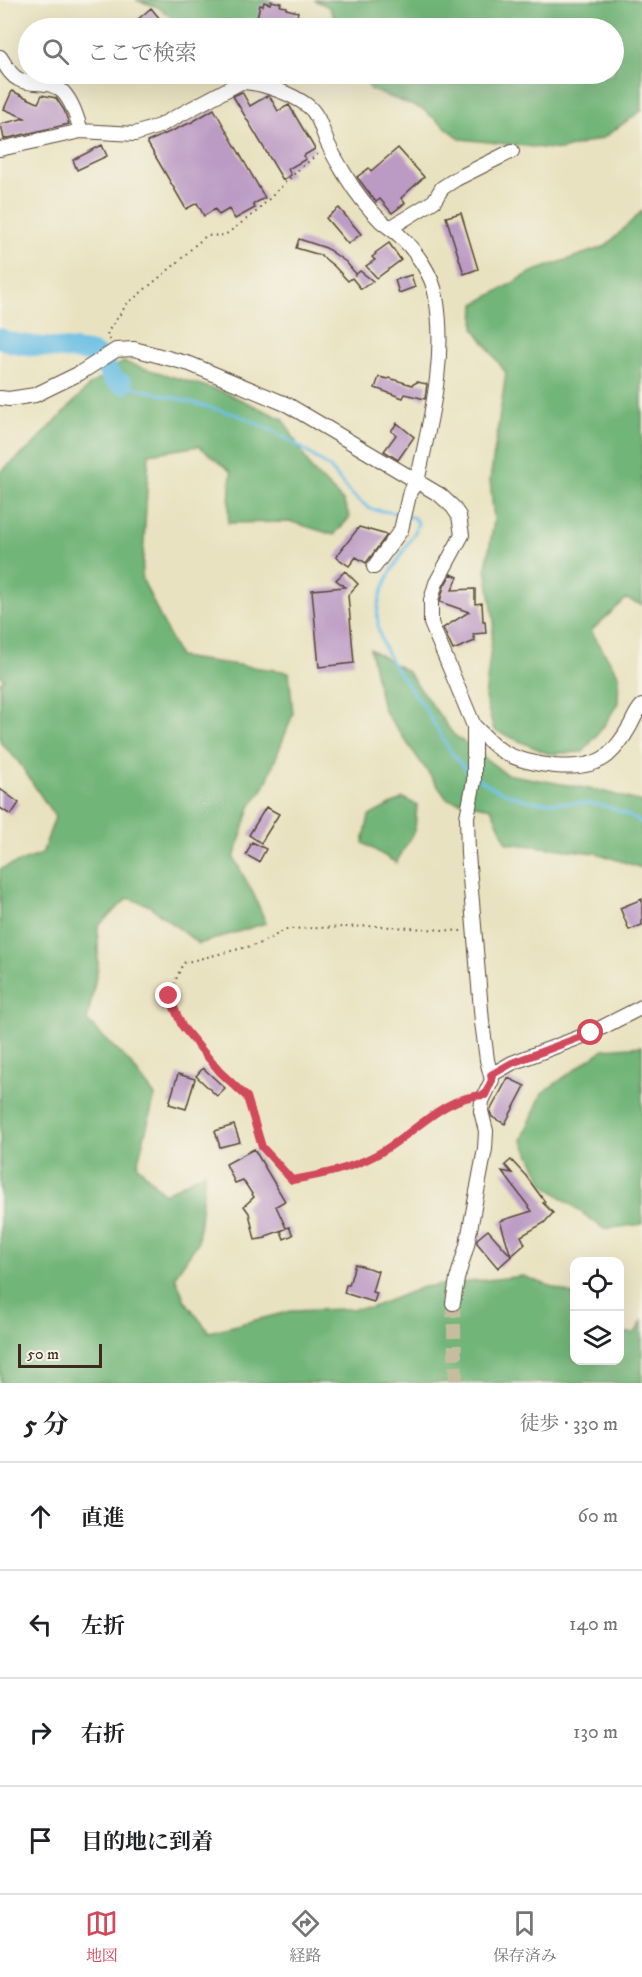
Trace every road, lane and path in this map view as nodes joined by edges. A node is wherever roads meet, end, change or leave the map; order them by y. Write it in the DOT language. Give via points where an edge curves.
graph roads {
  1 [pos="0,57"];
  2 [pos="18,79"];
  3 [pos="47,84"];
  4 [pos="235,84"];
  5 [pos="256,84"];
  6 [pos="81,131"];
  7 [pos="328,145"];
  8 [pos="0,149"];
  9 [pos="512,151"];
  10 [pos="390,228"];
  11 [pos="116,350"];
  12 [pos="0,398"];
  13 [pos="417,482"];
  14 [pos="374,567"];
  15 [pos="642,706"];
  16 [pos="474,726"];
  17 [pos="475,930"];
  18 [pos="642,1007"];
  19 [pos="491,1075"];
  20 [pos="485,1095"];
  21 [pos="453,1303"];
  1 -- 2 [label="street"];
  3 -- 6 [label="street" via="65,93"];
  4 -- 6 [label="street" via="159,126 135,134"];
  5 -- 7 [label="street" via="296,98 311,108"];
  6 -- 8 [label="street"];
  7 -- 10 [label="street" via="348,180"];
  7 -- 11 [label="path" via="256,212 225,235 206,236 127,304 106,333"];
  9 -- 10 [label="street" via="456,179 442,188 434,201"];
  10 -- 13 [label="street" via="430,277 438,312 440,363"];
  11 -- 12 [label="street" via="35,395"];
  11 -- 13 [label="street" via="134,349 190,364 288,405"];
  13 -- 14 [label="street" via="410,491 401,530"];
  13 -- 16 [label="street" via="440,495 459,516 462,535 436,583 431,623"];
  15 -- 16 [label="street" via="610,754 598,762 577,767 537,764 502,751"];
  16 -- 17 [label="street" via="474,781 467,817"];
  17 -- 19 [label="street" via="482,1022"];
  17 -- 20 [label="path" via="376,926 287,929 259,944 183,963 169,996 182,1026 220,1072 247,1097 262,1147 292,1180 331,1173 377,1154 447,1105 471,1095"];
  18 -- 19 [label="street"];
  19 -- 20 [label="street"];
  20 -- 21 [label="street" via="481,1111 485,1149"];
}
